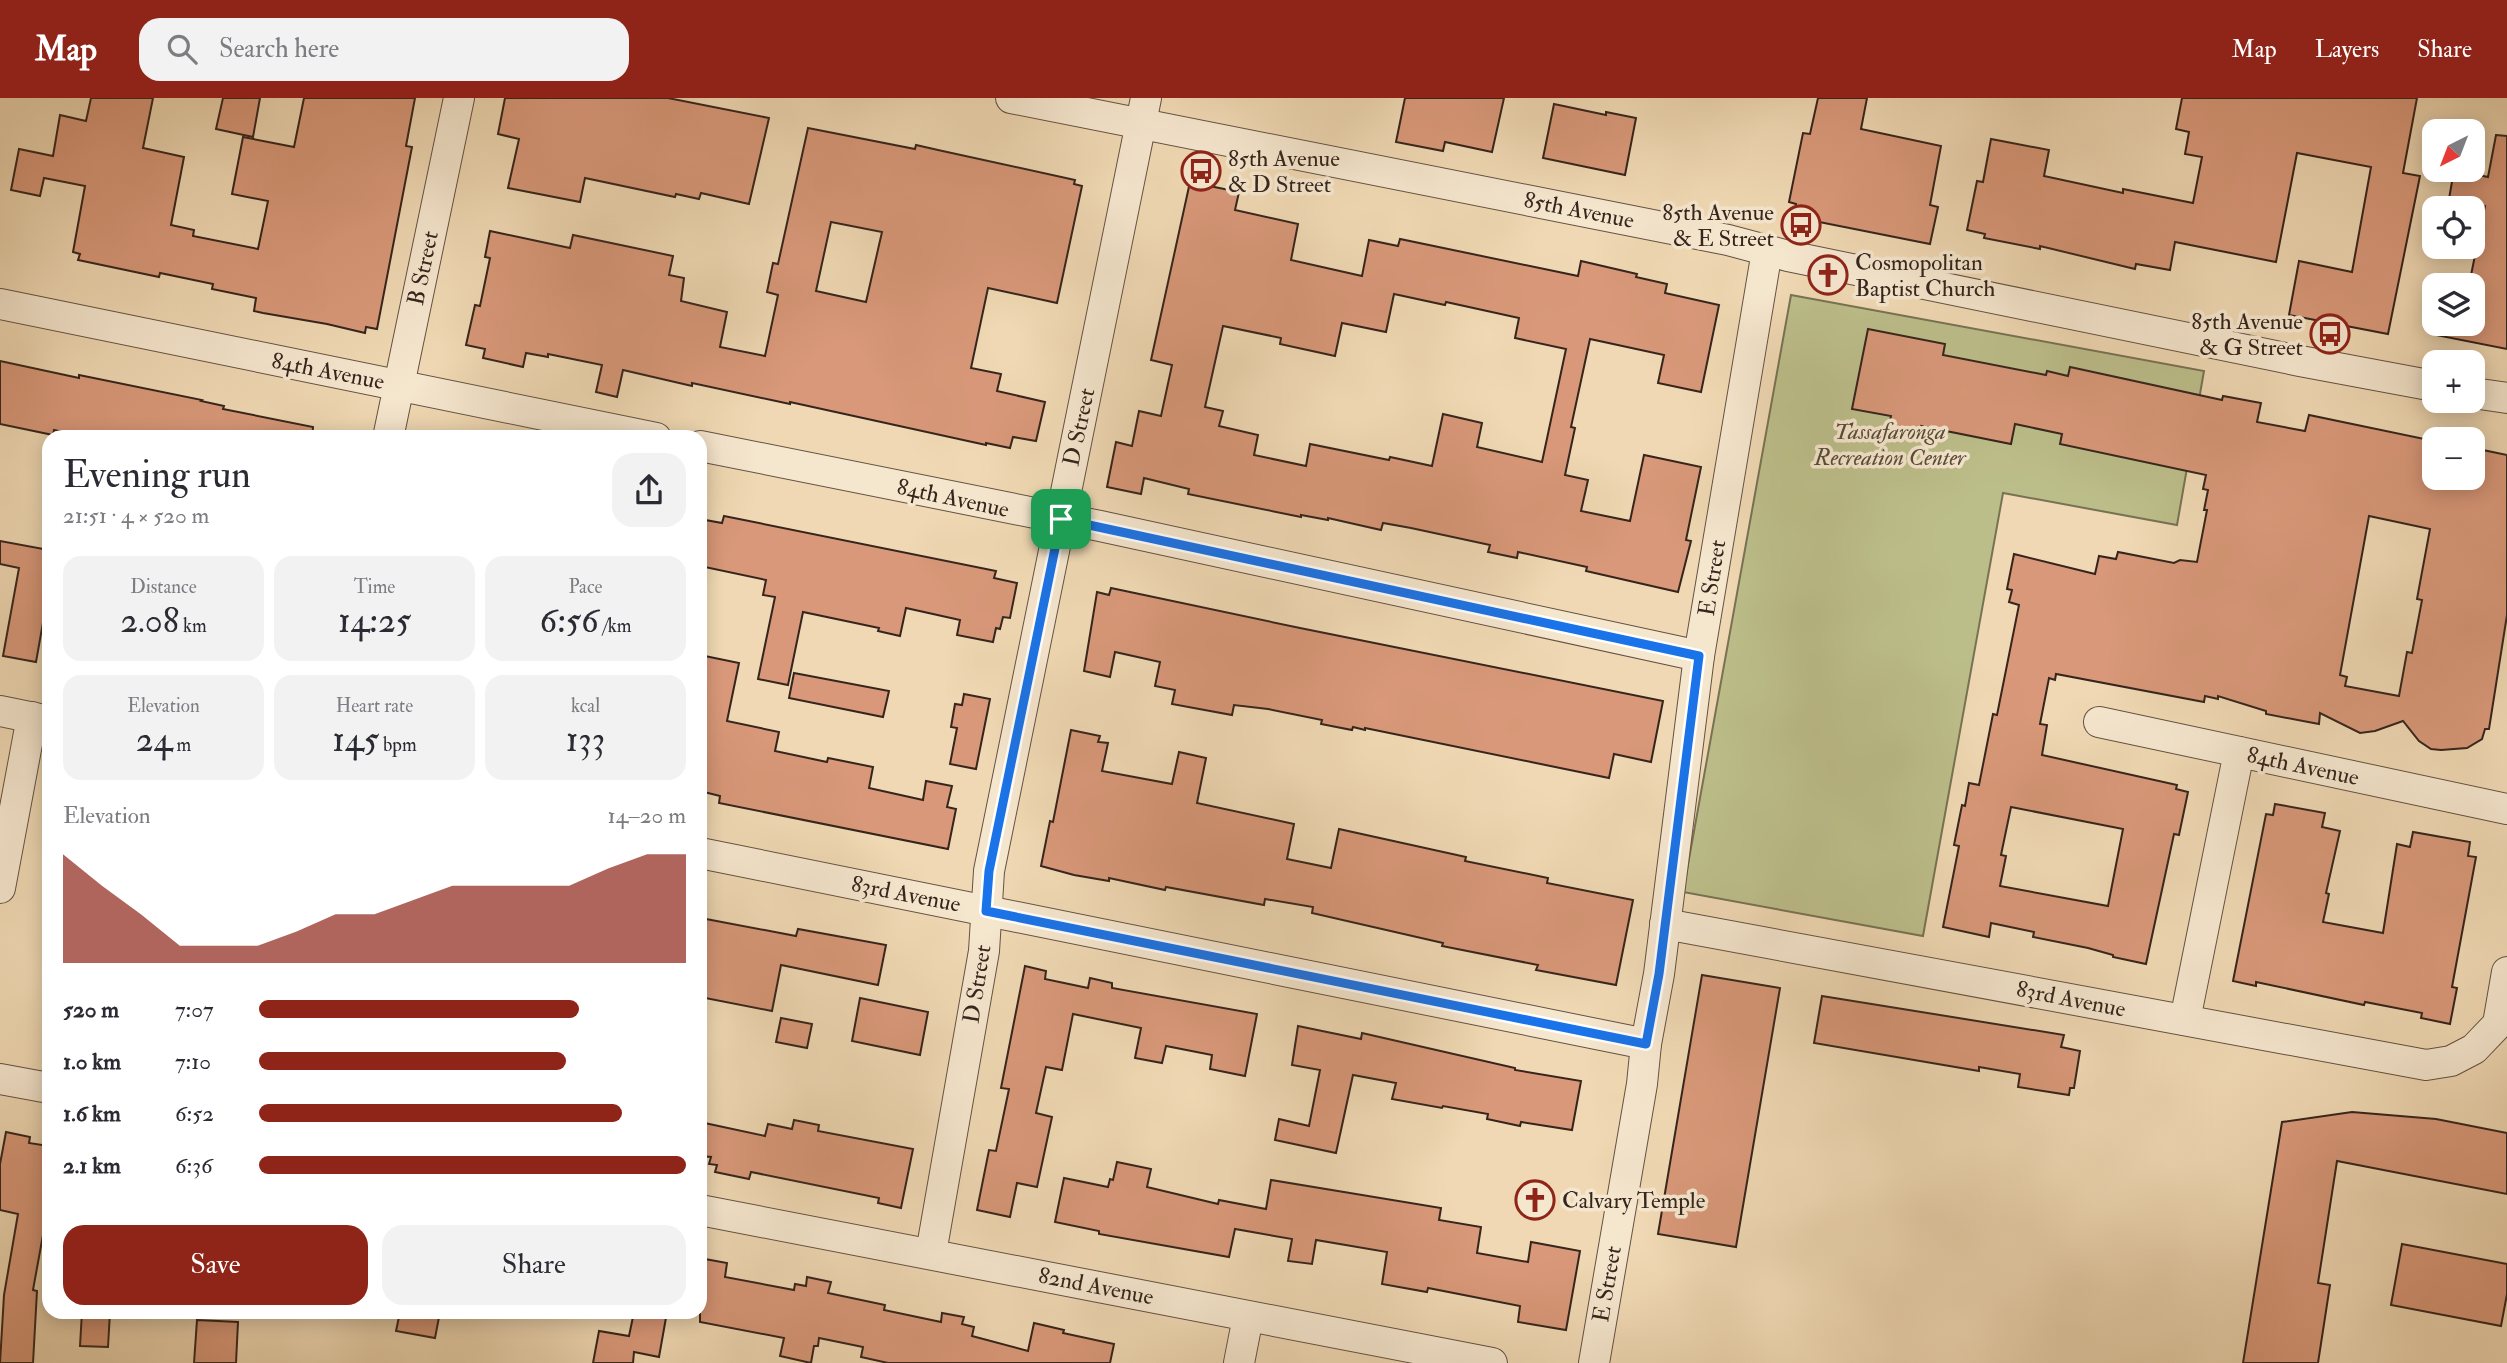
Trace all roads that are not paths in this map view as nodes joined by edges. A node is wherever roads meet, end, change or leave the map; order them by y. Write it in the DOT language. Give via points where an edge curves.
graph roads {
  1 [pos="459,98"];
  2 [pos="1011,98"];
  3 [pos="1143,111"];
  4 [pos="1767,251"];
  5 [pos="0,304"];
  6 [pos="399,384"];
  7 [pos="2422,384"];
  8 [pos="2485,395"];
  9 [pos="2507,398"];
  10 [pos="390,430"];
  11 [pos="618,430"];
  12 [pos="707,447"];
  13 [pos="1061,519"];
  14 [pos="1699,656"];
  15 [pos="0,711"];
  16 [pos="41,719"];
  17 [pos="2099,722"];
  18 [pos="2239,752"];
  19 [pos="2507,809"];
  20 [pos="707,854"];
  21 [pos="0,888"];
  22 [pos="986,911"];
  23 [pos="1665,923"];
  24 [pos="2507,972"];
  25 [pos="2185,1020"];
  26 [pos="1646,1044"];
  27 [pos="0,1079"];
  28 [pos="42,1087"];
  29 [pos="707,1211"];
  30 [pos="930,1253"];
  31 [pos="1248,1317"];
  32 [pos="1239,1363"];
  33 [pos="1492,1363"];
  34 [pos="1594,1363"];
  1 -- 6 [label="street, B Street"];
  2 -- 3 [label="street, 85th Avenue"];
  3 -- 4 [label="street, 85th Avenue"];
  3 -- 13 [label="street, D Street"];
  4 -- 7 [label="street, 85th Avenue"];
  4 -- 14 [label="street, E Street"];
  5 -- 6 [label="street, 84th Avenue"];
  6 -- 10 [label="street, B Street"];
  6 -- 11 [label="street, 84th Avenue"];
  8 -- 9 [label="street"];
  12 -- 13 [label="street, 84th Avenue"];
  13 -- 14 [label="street, 84th Avenue"];
  13 -- 22 [label="street, D Street" via="989,871"];
  14 -- 23 [label="street, E Street"];
  15 -- 16 [label="street"];
  16 -- 21 [label="street"];
  17 -- 18 [label="street, 84th Avenue"];
  18 -- 19 [label="street, 84th Avenue"];
  18 -- 25 [label="street"];
  20 -- 22 [label="street, 83rd Avenue"];
  22 -- 26 [label="street, 83rd Avenue"];
  22 -- 30 [label="street, D Street" via="984,951"];
  23 -- 25 [label="street, 83rd Avenue"];
  23 -- 26 [label="street, E Street"];
  24 -- 25 [label="street, 83rd Avenue" via="2498,1024 2474,1049 2451,1061 2426,1065"];
  26 -- 34 [label="street, E Street"];
  27 -- 28 [label="street"];
  29 -- 30 [label="street, 82nd Avenue"];
  30 -- 31 [label="street, 82nd Avenue"];
  31 -- 32 [label="street"];
  31 -- 33 [label="street, 82nd Avenue"];
}
